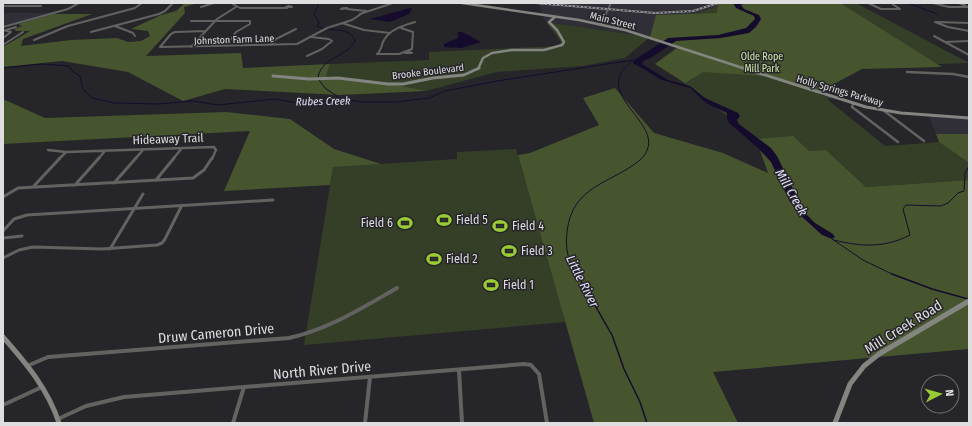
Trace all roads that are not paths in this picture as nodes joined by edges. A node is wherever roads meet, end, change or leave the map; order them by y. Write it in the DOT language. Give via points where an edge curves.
graph roads {
  1 [pos="6,3"];
  2 [pos="79,3"];
  3 [pos="142,3"];
  4 [pos="173,3"];
  5 [pos="214,3"];
  6 [pos="231,3"];
  7 [pos="381,3"];
  8 [pos="393,3"];
  9 [pos="462,3"];
  10 [pos="611,3"];
  11 [pos="868,3"];
  12 [pos="891,3"];
  13 [pos="933,3"];
  14 [pos="959,3"];
  15 [pos="387,5"];
  16 [pos="3,6"];
  17 [pos="41,6"];
  18 [pos="201,7"];
  19 [pos="236,7"];
  20 [pos="969,7"];
  21 [pos="286,8"];
  22 [pos="347,9"];
  23 [pos="366,11"];
  24 [pos="555,17"];
  25 [pos="217,20"];
  26 [pos="191,21"];
  27 [pos="415,22"];
  28 [pos="342,23"];
  29 [pos="969,23"];
  30 [pos="601,24"];
  31 [pos="115,26"];
  32 [pos="16,27"];
  33 [pos="401,28"];
  34 [pos="3,29"];
  35 [pos="296,29"];
  36 [pos="206,30"];
  37 [pos="969,31"];
  38 [pos="23,32"];
  39 [pos="91,32"];
  40 [pos="390,33"];
  41 [pos="135,36"];
  42 [pos="934,36"];
  43 [pos="310,37"];
  44 [pos="3,38"];
  45 [pos="34,40"];
  46 [pos="969,41"];
  47 [pos="943,42"];
  48 [pos="3,43"];
  49 [pos="271,45"];
  50 [pos="226,46"];
  51 [pos="192,48"];
  52 [pos="687,50"];
  53 [pos="969,55"];
  54 [pos="306,56"];
  55 [pos="907,72"];
  56 [pos="273,76"];
  57 [pos="969,77"];
  58 [pos="853,104"];
  59 [pos="882,110"];
  60 [pos="969,118"];
  61 [pos="924,141"];
  62 [pos="898,142"];
  63 [pos="182,148"];
  64 [pos="48,150"];
  65 [pos="143,150"];
  66 [pos="105,151"];
  67 [pos="66,152"];
  68 [pos="156,180"];
  69 [pos="114,183"];
  70 [pos="74,185"];
  71 [pos="33,187"];
  72 [pos="143,194"];
  73 [pos="3,197"];
  74 [pos="273,200"];
  75 [pos="182,205"];
  76 [pos="135,208"];
  77 [pos="3,231"];
  78 [pos="22,236"];
  79 [pos="3,238"];
  80 [pos="110,249"];
  81 [pos="3,258"];
  82 [pos="397,288"];
  83 [pos="968,301"];
  84 [pos="3,337"];
  85 [pos="27,366"];
  86 [pos="460,370"];
  87 [pos="370,377"];
  88 [pos="42,387"];
  89 [pos="244,387"];
  90 [pos="3,405"];
  91 [pos="58,421"];
  92 [pos="233,423"];
  93 [pos="365,423"];
  94 [pos="462,423"];
  95 [pos="547,423"];
  96 [pos="835,423"];
  1 -- 16 [label="street"];
  2 -- 34 [label="street" via="68,10"];
  3 -- 45 [label="street" via="131,9 68,26"];
  4 -- 31 [label="street" via="162,12"];
  5 -- 18 [label="street"];
  6 -- 19 [label="street"];
  7 -- 15 [label="street"];
  8 -- 15 [label="street, Johnston Farm Lane"];
  9 -- 24 [label="main road, Main Street"];
  10 -- 30 [label="street"];
  11 -- 12 [label="street" via="885,10 900,8"];
  13 -- 20 [label="street" via="949,7"];
  14 -- 20 [label="street"];
  15 -- 23 [label="street, Johnston Farm Lane"];
  16 -- 17 [label="street"];
  19 -- 21 [label="street"];
  19 -- 25 [label="street" via="228,10"];
  22 -- 23 [label="street"];
  23 -- 28 [label="street, Johnston Farm Lane"];
  24 -- 30 [label="main road, Main Street"];
  24 -- 56 [label="main road, Brooke Boulevard" via="549,22 564,42 560,47 493,52 483,58 480,69 464,75 396,84 342,78"];
  25 -- 26 [label="street"];
  25 -- 36 [label="street"];
  25 -- 50 [label="street" via="250,22 233,35"];
  27 -- 33 [label="street"];
  28 -- 40 [label="street" via="364,30"];
  28 -- 43 [label="street, Johnston Farm Lane" via="323,29"];
  29 -- 37 [label="street" via="935,22"];
  30 -- 52 [label="main road, Main Street"];
  31 -- 39 [label="street"];
  31 -- 41 [label="street"];
  32 -- 34 [label="street"];
  33 -- 40 [label="street"];
  33 -- 40 [label="street" via="414,34 412,49 409,52 412,53 378,54"];
  34 -- 44 [label="street" via="11,33"];
  35 -- 49 [label="street" via="276,39"];
  36 -- 51 [label="street"];
  36 -- 51 [label="street, Johnston Farm Lane" via="175,32 160,47"];
  38 -- 48 [label="street"];
  42 -- 47 [label="street"];
  43 -- 49 [label="street, Johnston Farm Lane" via="297,44"];
  43 -- 54 [label="street" via="332,41"];
  46 -- 47 [label="street"];
  47 -- 53 [label="street"];
  49 -- 50 [label="street, Johnston Farm Lane"];
  50 -- 51 [label="street, Johnston Farm Lane"];
  52 -- 58 [label="main road, Holly Springs Parkway"];
  55 -- 57 [label="street" via="946,72"];
  58 -- 59 [label="main road, Holly Springs Parkway"];
  58 -- 62 [label="street" via="852,107"];
  59 -- 60 [label="main road, Holly Springs Parkway"];
  59 -- 61 [label="street"];
  63 -- 65 [label="street, Hideaway Trail"];
  63 -- 68 [label="street"];
  63 -- 68 [label="street, Hideaway Trail" via="214,147 216,150 199,176"];
  64 -- 67 [label="street, Hideaway Trail"];
  65 -- 66 [label="street, Hideaway Trail"];
  65 -- 69 [label="street"];
  66 -- 67 [label="street, Hideaway Trail"];
  66 -- 70 [label="street"];
  67 -- 71 [label="street"];
  68 -- 69 [label="street, Hideaway Trail"];
  69 -- 70 [label="street, Hideaway Trail"];
  70 -- 71 [label="street, Hideaway Trail"];
  71 -- 73 [label="street, Hideaway Trail" via="14,190"];
  72 -- 76 [label="street"];
  74 -- 75 [label="street"];
  75 -- 76 [label="street"];
  75 -- 80 [label="street" via="162,243"];
  76 -- 77 [label="street" via="28,214 14,220"];
  76 -- 80 [label="street"];
  78 -- 79 [label="street"];
  80 -- 81 [label="street" via="33,247 19,250"];
  82 -- 85 [label="street, Druw Cameron Drive" via="330,326 302,336 48,357"];
  83 -- 96 [label="main road, Mill Creek Road" via="880,353 863,367 846,393"];
  84 -- 85 [label="main road"];
  85 -- 88 [label="main road"];
  86 -- 87 [label="street, North River Drive"];
  86 -- 94 [label="street"];
  86 -- 95 [label="street, North River Drive" via="531,365 539,374"];
  87 -- 89 [label="street, North River Drive"];
  87 -- 93 [label="street"];
  88 -- 90 [label="street"];
  88 -- 91 [label="main road"];
  89 -- 91 [label="street, North River Drive" via="108,400 86,406"];
  89 -- 92 [label="street"];
}
